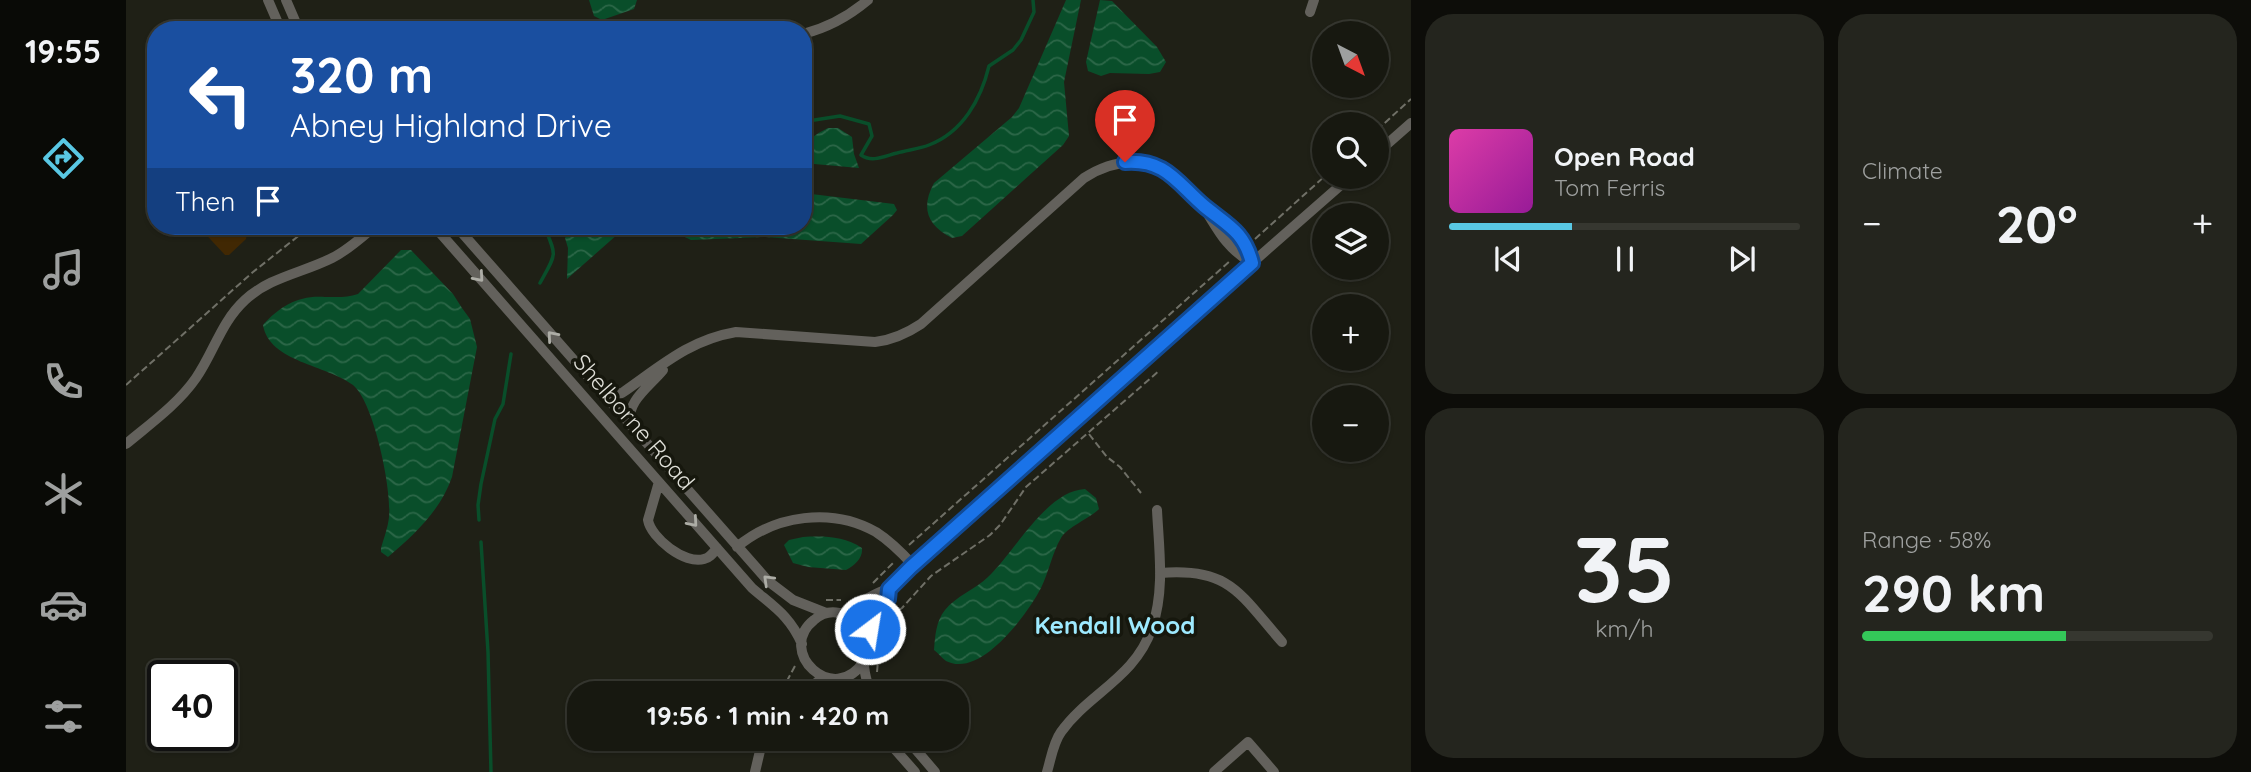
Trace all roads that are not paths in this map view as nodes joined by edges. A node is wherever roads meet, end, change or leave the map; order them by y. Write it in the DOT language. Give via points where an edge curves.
graph roads {
  1 [pos="268,0"];
  2 [pos="286,0"];
  3 [pos="868,0"];
  4 [pos="1314,0"];
  5 [pos="1310,12"];
  6 [pos="278,21"];
  7 [pos="295,21"];
  8 [pos="812,30"];
  9 [pos="1411,123"];
  10 [pos="1389,142"];
  11 [pos="1336,189"];
  12 [pos="364,235"];
  13 [pos="442,235"];
  14 [pos="464,235"];
  15 [pos="1252,263"];
  16 [pos="674,357"];
  17 [pos="602,392"];
  18 [pos="630,425"];
  19 [pos="126,444"];
  20 [pos="659,482"];
  21 [pos="1157,510"];
  22 [pos="737,547"];
  23 [pos="717,548"];
  24 [pos="913,565"];
  25 [pos="1160,573"];
  26 [pos="889,589"];
  27 [pos="827,613"];
  28 [pos="842,613"];
  29 [pos="867,638"];
  30 [pos="1282,642"];
  31 [pos="802,644"];
  32 [pos="864,661"];
  33 [pos="806,662"];
  34 [pos="826,678"];
  35 [pos="799,681"];
  36 [pos="821,681"];
  37 [pos="830,681"];
  38 [pos="868,681"];
  39 [pos="760,751"];
  40 [pos="896,751"];
  41 [pos="917,751"];
  42 [pos="1270,771"];
  43 [pos="755,772"];
  44 [pos="915,772"];
  45 [pos="935,772"];
  46 [pos="1047,772"];
  47 [pos="1214,772"];
  1 -- 6 [label="street"];
  2 -- 7 [label="street"];
  3 -- 8 [label="street" via="832,24"];
  4 -- 5 [label="street"];
  9 -- 10 [label="street"];
  11 -- 15 [label="street"];
  12 -- 19 [label="street" via="343,252 279,278 242,303 221,330 194,381"];
  13 -- 20 [label="street, Shelborne Road, one-way"];
  17 -- 14 [label="street, Shelborne Road, one-way"];
  15 -- 16 [label="street" via="1237,255 1182,183 1135,161 1104,167 1084,178 908,333 875,342 736,332 699,341"];
  15 -- 24 [label="street"];
  16 -- 17 [label="street" via="622,393"];
  16 -- 18 [label="street" via="635,400"];
  17 -- 18 [label="street, Shelborne Road"];
  18 -- 22 [label="street, Shelborne Road"];
  20 -- 23 [label="street, Shelborne Road, one-way"];
  20 -- 23 [label="street" via="648,520 656,537 697,560"];
  21 -- 25 [label="street"];
  22 -- 24 [label="street" via="777,523 825,518 875,532"];
  27 -- 22 [label="street, Shelborne Road, one-way" via="777,589"];
  23 -- 31 [label="street, Shelborne Road" via="788,618"];
  24 -- 26 [label="street"];
  25 -- 30 [label="street" via="1201,572 1219,579 1241,595"];
  25 -- 46 [label="street" via="1158,605 1145,643 1127,670 1062,730"];
  26 -- 28 [label="street"];
  26 -- 29 [label="street"];
  27 -- 28 [label="street"];
  27 -- 31 [label="street" via="810,623"];
  28 -- 29 [label="street" via="860,623"];
  29 -- 32 [label="street"];
  31 -- 33 [label="street"];
  32 -- 34 [label="street" via="851,675"];
  32 -- 38 [label="street"];
  33 -- 34 [label="street"];
  33 -- 35 [label="street"];
  34 -- 36 [label="street"];
  34 -- 37 [label="street"];
  39 -- 43 [label="street"];
  40 -- 44 [label="street"];
  41 -- 45 [label="street"];
  42 -- 47 [label="street" via="1248,742"];
}
